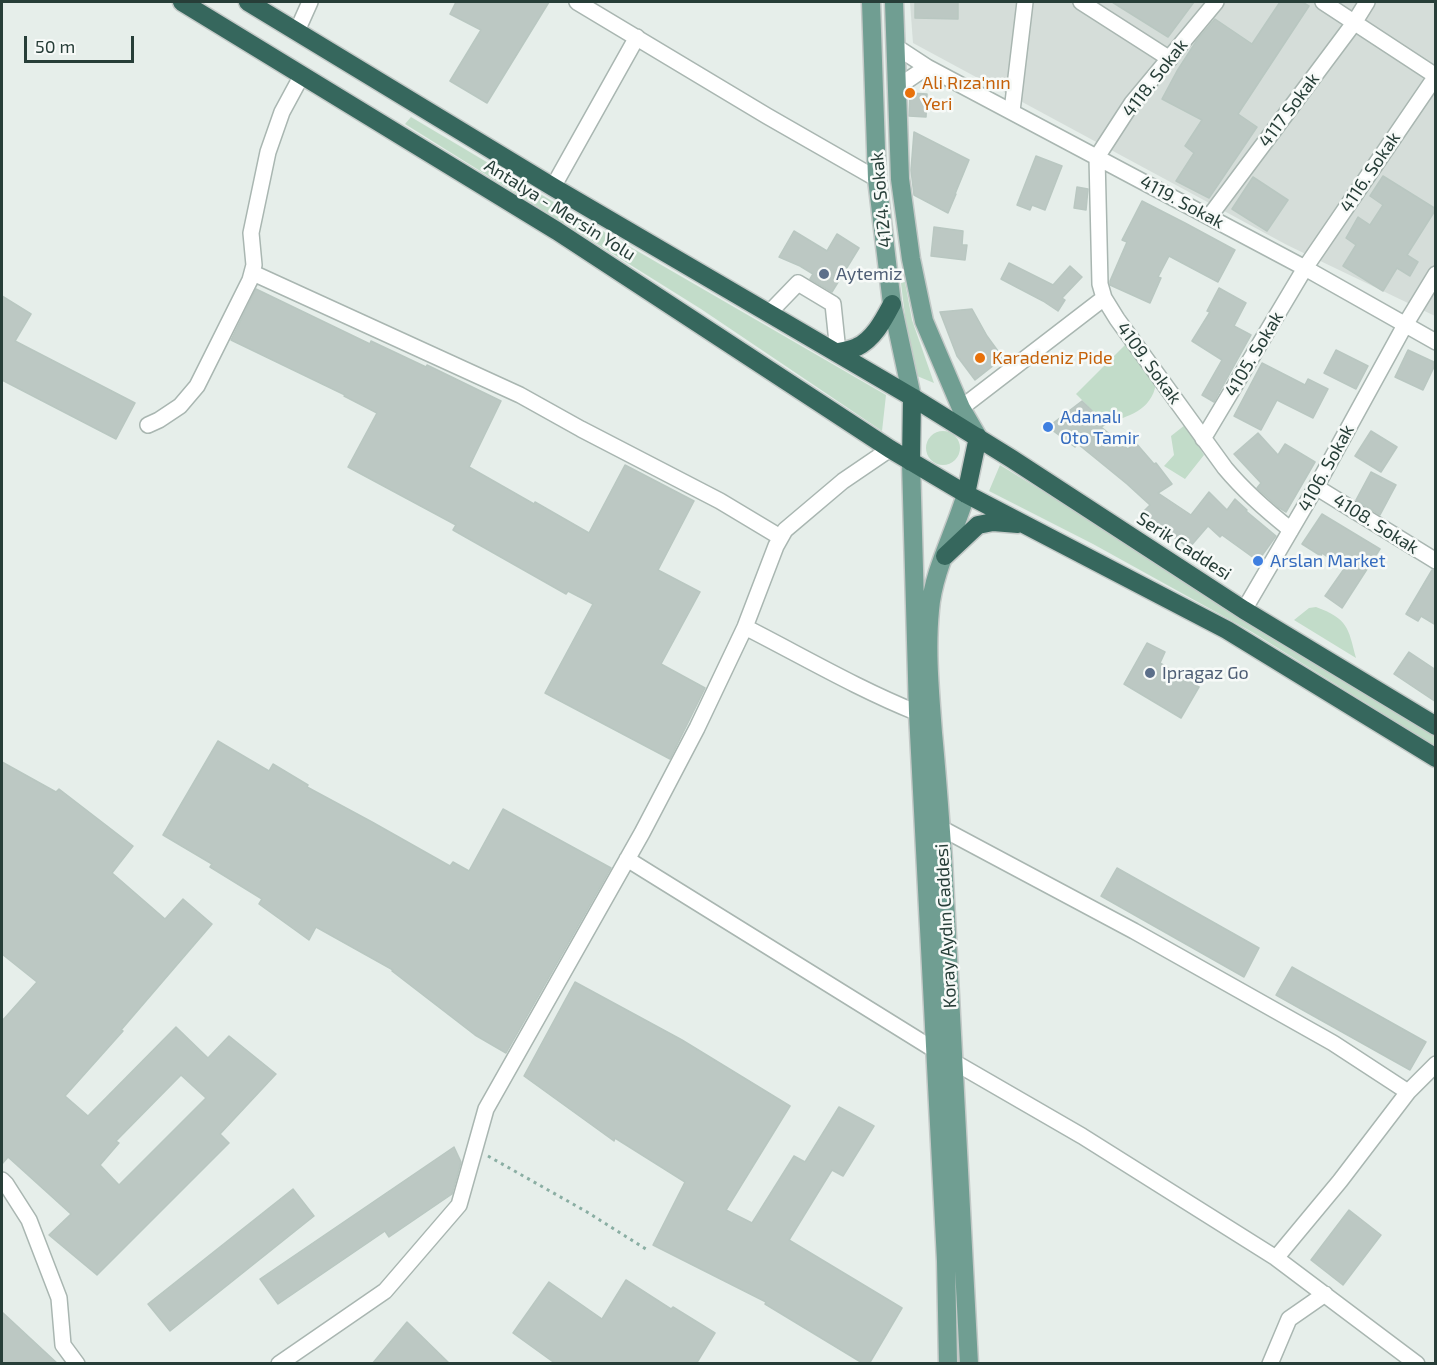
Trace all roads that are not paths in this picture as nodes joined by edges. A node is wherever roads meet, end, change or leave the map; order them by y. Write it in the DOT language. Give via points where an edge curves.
graph roads {
  1 [pos="182,2"];
  2 [pos="248,2"];
  3 [pos="310,2"];
  4 [pos="577,2"];
  5 [pos="871,2"];
  6 [pos="894,2"];
  7 [pos="1025,2"];
  8 [pos="1081,2"];
  9 [pos="1216,2"];
  10 [pos="1323,2"];
  11 [pos="1367,2"];
  12 [pos="1354,23"];
  13 [pos="297,31"];
  14 [pos="636,37"];
  15 [pos="895,46"];
  16 [pos="1170,59"];
  17 [pos="927,67"];
  18 [pos="302,75"];
  19 [pos="1436,76"];
  20 [pos="896,88"];
  21 [pos="1012,111"];
  22 [pos="1097,157"];
  23 [pos="877,179"];
  24 [pos="553,186"];
  25 [pos="1209,217"];
  26 [pos="1305,268"];
  27 [pos="253,273"];
  28 [pos="1436,274"];
  29 [pos="1104,298"];
  30 [pos="892,304"];
  31 [pos="769,313"];
  32 [pos="1405,325"];
  33 [pos="1436,342"];
  34 [pos="838,352"];
  35 [pos="912,397"];
  36 [pos="961,408"];
  37 [pos="148,425"];
  38 [pos="978,437"];
  39 [pos="1203,439"];
  40 [pos="890,449"];
  41 [pos="911,462"];
  42 [pos="1316,487"];
  43 [pos="966,494"];
  44 [pos="1027,525"];
  45 [pos="1291,530"];
  46 [pos="780,537"];
  47 [pos="945,556"];
  48 [pos="1436,561"];
  49 [pos="1244,610"];
  50 [pos="746,627"];
  51 [pos="918,713"];
  52 [pos="1436,726"];
  53 [pos="1436,758"];
  54 [pos="941,828"];
  55 [pos="627,859"];
  56 [pos="934,1049"];
  57 [pos="954,1062"];
  58 [pos="1436,1065"];
  59 [pos="1408,1092"];
  60 [pos="2,1180"];
  61 [pos="1276,1258"];
  62 [pos="1325,1294"];
  63 [pos="77,1364"];
  64 [pos="279,1364"];
  65 [pos="948,1364"];
  66 [pos="969,1364"];
  67 [pos="1270,1364"];
  68 [pos="1417,1364"];
  1 -- 18 [label="highway, Antalya - Mersin Yolu"];
  2 -- 13 [label="highway, Antalya - Mersin Yolu"];
  3 -- 13 [label="street"];
  4 -- 14 [label="street"];
  5 -- 23 [label="main road, 4124. Sokak"];
  6 -- 15 [label="main road"];
  7 -- 21 [label="street"];
  8 -- 16 [label="street"];
  9 -- 16 [label="street, 4118. Sokak"];
  10 -- 12 [label="street"];
  11 -- 12 [label="street, 4117 Sokak"];
  12 -- 19 [label="street"];
  12 -- 25 [label="street, 4117 Sokak"];
  13 -- 24 [label="highway, Antalya - Mersin Yolu"];
  14 -- 23 [label="street"];
  14 -- 24 [label="street"];
  15 -- 17 [label="street, 4119. Sokak"];
  15 -- 20 [label="main road"];
  16 -- 22 [label="street, 4118. Sokak" via="1132,104"];
  17 -- 20 [label="street"];
  17 -- 21 [label="street, 4119. Sokak"];
  18 -- 27 [label="street" via="267,152 251,233"];
  18 -- 40 [label="highway, Antalya - Mersin Yolu" via="557,231"];
  19 -- 26 [label="street, 4116. Sokak"];
  20 -- 36 [label="main road" via="900,179 911,259 924,321"];
  21 -- 22 [label="street, 4119. Sokak"];
  22 -- 25 [label="street, 4119. Sokak"];
  22 -- 29 [label="street, 4109. Sokak" via="1099,268"];
  23 -- 30 [label="main road, 4124. Sokak"];
  24 -- 31 [label="highway, Antalya - Mersin Yolu"];
  25 -- 26 [label="street, 4119. Sokak"];
  26 -- 32 [label="street, 4119. Sokak"];
  26 -- 39 [label="street, 4105. Sokak"];
  27 -- 37 [label="street" via="197,386 180,406"];
  27 -- 46 [label="street" via="520,395"];
  28 -- 32 [label="street, 4106. Sokak"];
  29 -- 36 [label="street"];
  29 -- 39 [label="street, 4109. Sokak"];
  30 -- 34 [label="highway" via="867,339 859,346"];
  30 -- 35 [label="main road, 4124. Sokak"];
  31 -- 34 [label="highway, Antalya - Mersin Yolu"];
  31 -- 34 [label="street" via="798,283 833,304"];
  32 -- 33 [label="street, 4119. Sokak"];
  32 -- 42 [label="street, 4106. Sokak"];
  34 -- 35 [label="highway, Antalya - Mersin Yolu"];
  35 -- 38 [label="highway, Serik Caddesi"];
  35 -- 41 [label="highway"];
  36 -- 38 [label="main road"];
  38 -- 43 [label="highway"];
  38 -- 49 [label="highway, Serik Caddesi"];
  39 -- 45 [label="street, 4109. Sokak" via="1240,486"];
  40 -- 41 [label="highway, Antalya - Mersin Yolu"];
  40 -- 46 [label="street" via="843,481"];
  41 -- 43 [label="highway"];
  41 -- 51 [label="main road"];
  42 -- 45 [label="street, 4106. Sokak"];
  42 -- 48 [label="street, 4108. Sokak"];
  43 -- 44 [label="highway"];
  43 -- 47 [label="main road, Koray Aydın Caddesi"];
  44 -- 47 [label="highway" via="978,525"];
  44 -- 53 [label="highway" via="1227,630"];
  45 -- 49 [label="street, 4106. Sokak"];
  46 -- 50 [label="street"];
  47 -- 54 [label="main road, Koray Aydın Caddesi" via="932,594 929,632 929,682"];
  49 -- 52 [label="highway, Serik Caddesi"];
  50 -- 51 [label="street"];
  50 -- 55 [label="street"];
  51 -- 56 [label="main road"];
  54 -- 57 [label="main road, Koray Aydın Caddesi"];
  54 -- 59 [label="street" via="1333,1043"];
  55 -- 56 [label="street"];
  55 -- 64 [label="street" via="486,1109 459,1205 385,1291"];
  56 -- 57 [label="street"];
  56 -- 65 [label="main road"];
  57 -- 61 [label="street" via="1082,1136"];
  57 -- 66 [label="main road, Koray Aydın Caddesi"];
  58 -- 59 [label="street"];
  59 -- 61 [label="street"];
  60 -- 63 [label="street" via="29,1220 59,1298 63,1345"];
  61 -- 62 [label="street"];
  62 -- 67 [label="street" via="1289,1319"];
  62 -- 68 [label="street"];
}
